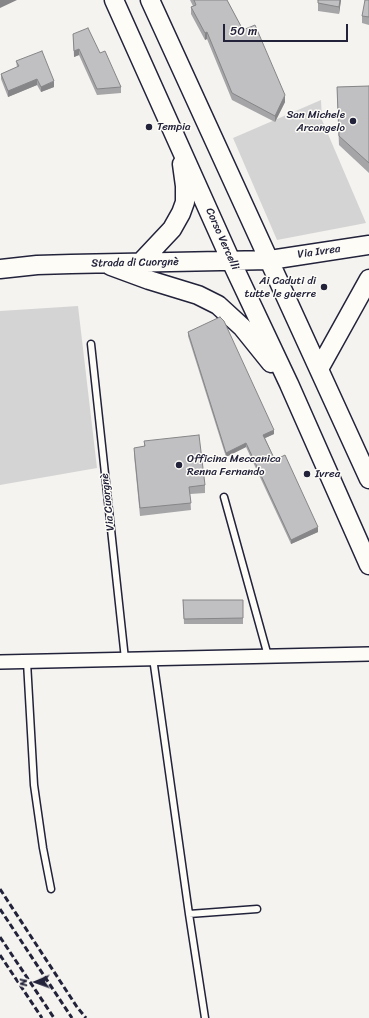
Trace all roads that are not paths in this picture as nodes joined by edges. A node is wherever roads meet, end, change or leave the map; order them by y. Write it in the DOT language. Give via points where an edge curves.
graph roads {
  1 [pos="114,0"];
  2 [pos="150,0"];
  3 [pos="180,146"];
  4 [pos="369,246"];
  5 [pos="270,260"];
  6 [pos="231,261"];
  7 [pos="141,262"];
  8 [pos="105,264"];
  9 [pos="0,269"];
  10 [pos="369,279"];
  11 [pos="91,344"];
  12 [pos="319,369"];
  13 [pos="289,384"];
  14 [pos="369,479"];
  15 [pos="224,497"];
  16 [pos="369,565"];
  17 [pos="369,654"];
  18 [pos="268,656"];
  19 [pos="153,658"];
  20 [pos="125,659"];
  21 [pos="0,662"];
  22 [pos="27,662"];
  23 [pos="52,889"];
  24 [pos="257,909"];
  25 [pos="189,914"];
  26 [pos="205,1018"];
  1 -- 3 [label="main road, Corso Vercelli"];
  2 -- 5 [label="main road"];
  3 -- 6 [label="main road, Corso Vercelli"];
  3 -- 7 [label="main road" via="185,202 172,230"];
  4 -- 5 [label="main road, Via Ivrea"];
  5 -- 6 [label="main road, Strada di Cuorgnè"];
  5 -- 12 [label="main road"];
  6 -- 7 [label="main road, Strada di Cuorgnè"];
  6 -- 13 [label="main road, Corso Vercelli"];
  7 -- 8 [label="main road, Strada di Cuorgnè"];
  8 -- 9 [label="main road, Strada di Cuorgnè" via="37,265"];
  8 -- 13 [label="main road" via="198,295 218,305 242,327"];
  10 -- 12 [label="main road"];
  11 -- 20 [label="lane, Via Cuorgnè"];
  12 -- 14 [label="main road"];
  13 -- 16 [label="main road, Corso Vercelli"];
  15 -- 18 [label="lane"];
  17 -- 18 [label="street"];
  18 -- 19 [label="street"];
  19 -- 20 [label="street"];
  19 -- 25 [label="lane"];
  20 -- 22 [label="street"];
  21 -- 22 [label="street"];
  22 -- 23 [label="lane" via="34,785"];
  24 -- 25 [label="lane"];
  25 -- 26 [label="lane"];
}
